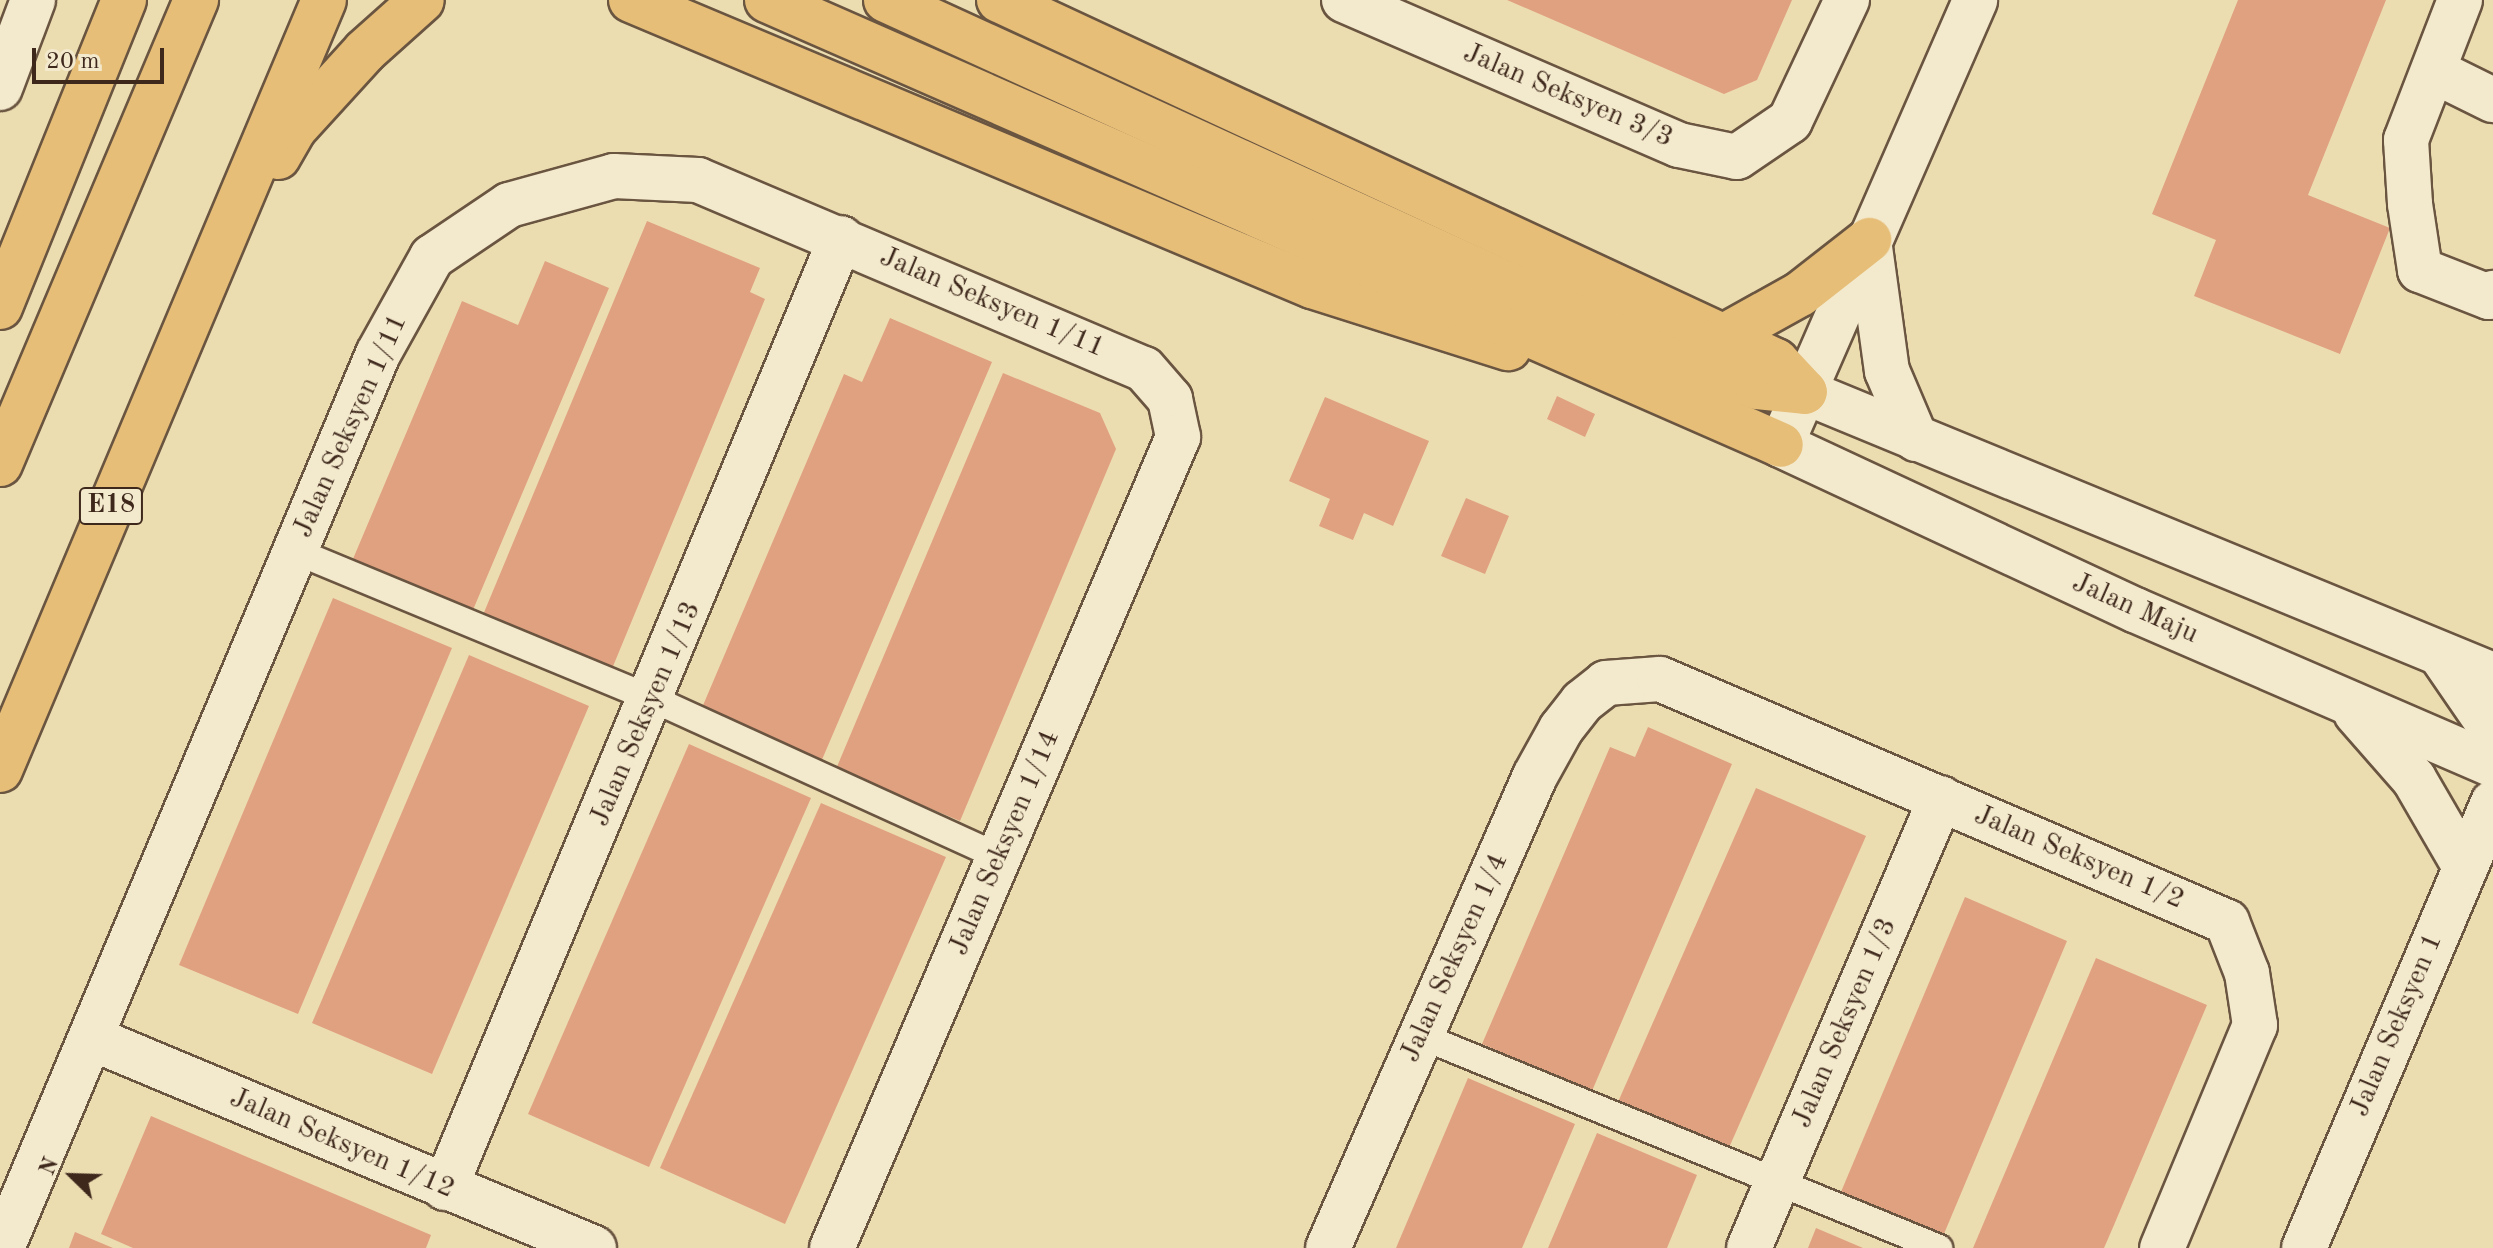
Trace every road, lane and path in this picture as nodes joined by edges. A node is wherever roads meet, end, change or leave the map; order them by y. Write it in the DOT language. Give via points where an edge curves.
graph roads {
  1 [pos="33,0"];
  2 [pos="124,0"];
  3 [pos="196,0"];
  4 [pos="324,0"];
  5 [pos="422,0"];
  6 [pos="631,0"];
  7 [pos="767,0"];
  8 [pos="886,0"];
  9 [pos="999,0"];
  10 [pos="1344,0"];
  11 [pos="1847,0"];
  12 [pos="1975,0"];
  13 [pos="2460,0"];
  14 [pos="2434,71"];
  15 [pos="0,88"];
  16 [pos="2493,100"];
  17 [pos="841,238"];
  18 [pos="1869,240"];
  19 [pos="224,243"];
  20 [pos="2493,293"];
  21 [pos="0,307"];
  22 [pos="1721,338"];
  23 [pos="1616,371"];
  24 [pos="1805,392"];
  25 [pos="1178,437"];
  26 [pos="1916,439"];
  27 [pos="1781,445"];
  28 [pos="0,464"];
  29 [pos="295,551"];
  30 [pos="2439,653"];
  31 [pos="2493,675"];
  32 [pos="1606,683"];
  33 [pos="653,699"];
  34 [pos="2346,702"];
  35 [pos="2493,731"];
  36 [pos="2493,765"];
  37 [pos="0,770"];
  38 [pos="1941,798"];
  39 [pos="2493,802"];
  40 [pos="999,857"];
  41 [pos="2472,872"];
  42 [pos="1421,1036"];
  43 [pos="91,1038"];
  44 [pos="1778,1179"];
  45 [pos="445,1188"];
  46 [pos="2,1248"];
  47 [pos="594,1248"];
  48 [pos="832,1248"];
  49 [pos="1328,1248"];
  50 [pos="1749,1248"];
  51 [pos="1939,1248"];
  52 [pos="2162,1248"];
  53 [pos="2304,1248"];
  1 -- 15 [label="street"];
  2 -- 21 [label="highway"];
  3 -- 28 [label="highway"];
  4 -- 19 [label="highway, E18"];
  5 -- 19 [label="highway" via="365,51 295,128"];
  6 -- 23 [label="highway" via="1312,286 1558,364"];
  7 -- 23 [label="highway"];
  8 -- 24 [label="highway" via="1558,307 1757,387"];
  9 -- 22 [label="highway"];
  10 -- 11 [label="street, Jalan Seksyen 3/3" via="1679,145 1737,157 1790,121"];
  12 -- 18 [label="street"];
  13 -- 14 [label="street"];
  14 -- 16 [label="street"];
  14 -- 20 [label="street" via="2406,140 2420,270 2489,297"];
  17 -- 25 [label="street, Jalan Seksyen 1/11" via="1144,369 1170,399"];
  17 -- 29 [label="street, Jalan Seksyen 1/11" via="698,180 614,176 509,205 432,257 378,354"];
  17 -- 33 [label="street, Jalan Seksyen 1/13"];
  18 -- 22 [label="highway" via="1800,294"];
  18 -- 24 [label="street"];
  18 -- 26 [label="street" via="1887,371"];
  19 -- 37 [label="highway, E18"];
  22 -- 24 [label="highway" via="1776,361"];
  23 -- 27 [label="highway"];
  24 -- 26 [label="street"];
  24 -- 27 [label="street"];
  25 -- 40 [label="street, Jalan Seksyen 1/14"];
  26 -- 30 [label="street"];
  27 -- 34 [label="street, Jalan Maju"];
  29 -- 33 [label="lane"];
  29 -- 43 [label="street, Jalan Seksyen 1/11"];
  30 -- 31 [label="street"];
  30 -- 35 [label="street"];
  32 -- 38 [label="street, Jalan Seksyen 1/2" via="1660,679"];
  32 -- 42 [label="street, Jalan Seksyen 1/4" via="1582,702 1535,776"];
  33 -- 40 [label="lane"];
  33 -- 45 [label="street, Jalan Seksyen 1/13"];
  34 -- 36 [label="street, Jalan Maju"];
  34 -- 41 [label="street" via="2414,779"];
  38 -- 44 [label="street, Jalan Seksyen 1/3"];
  38 -- 52 [label="street, Jalan Seksyen 1/2" via="2227,922 2247,973 2255,1025"];
  39 -- 41 [label="street, Jalan Seksyen 1"];
  40 -- 48 [label="street, Jalan Seksyen 1/14"];
  41 -- 53 [label="street, Jalan Seksyen 1"];
  42 -- 44 [label="lane"];
  42 -- 49 [label="street, Jalan Seksyen 1/4"];
  43 -- 45 [label="street, Jalan Seksyen 1/12"];
  43 -- 46 [label="street, Jalan Seksyen 1/11"];
  44 -- 50 [label="street, Jalan Seksyen 1/3"];
  44 -- 51 [label="lane"];
  45 -- 47 [label="street, Jalan Seksyen 1/12"];
}
